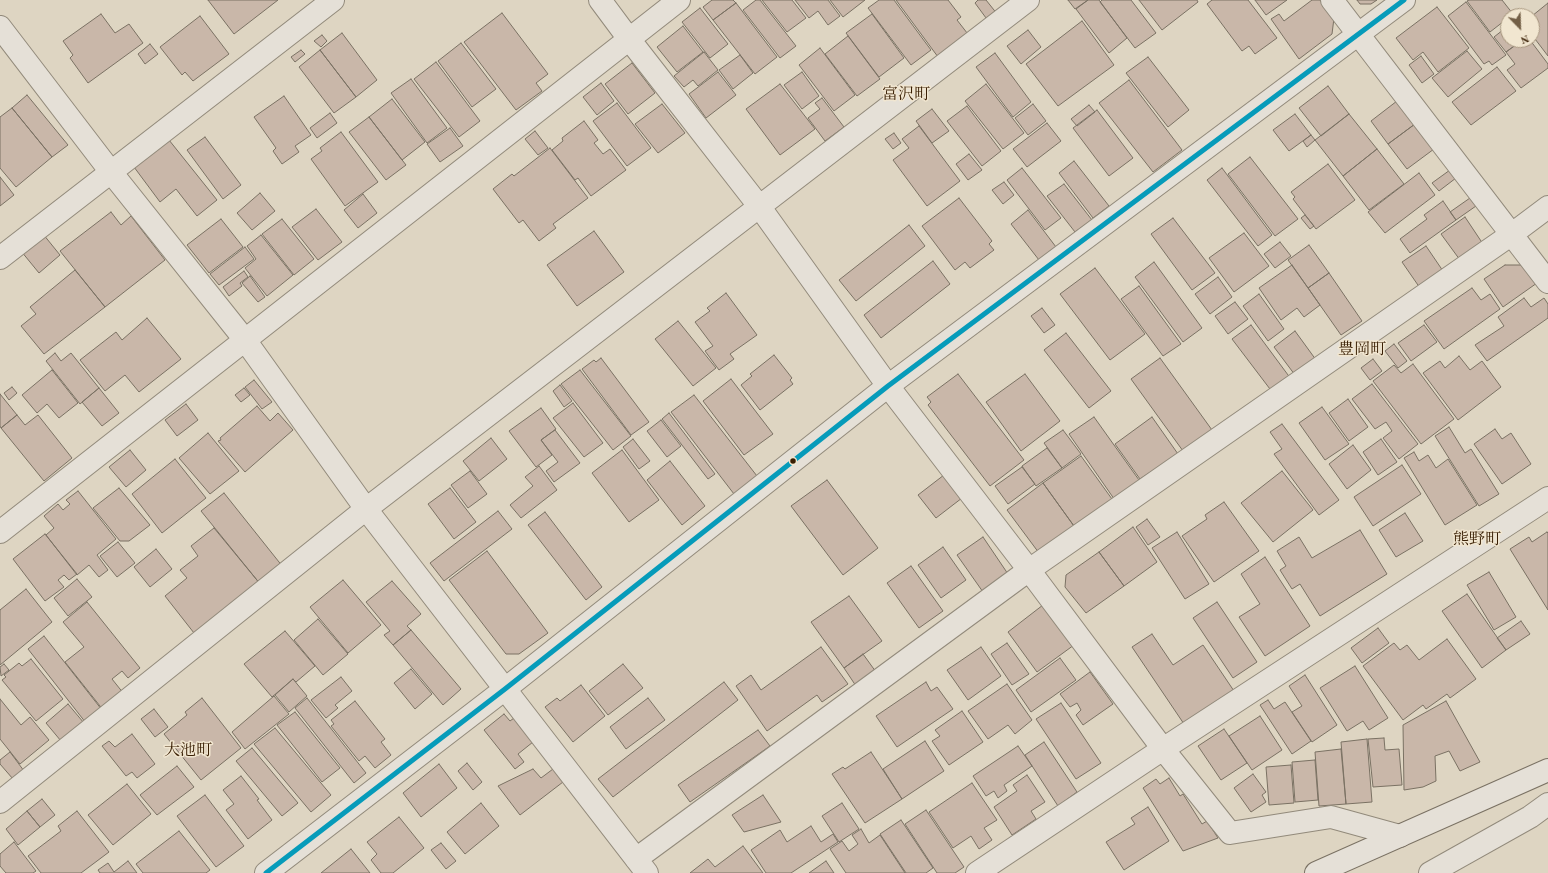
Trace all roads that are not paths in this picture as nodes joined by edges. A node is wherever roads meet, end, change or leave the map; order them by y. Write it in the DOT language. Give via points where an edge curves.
graph roads {
  1 [pos="333,0"];
  2 [pos="600,0"];
  3 [pos="679,0"];
  4 [pos="1028,0"];
  5 [pos="1332,0"];
  6 [pos="1404,0"];
  7 [pos="0,27"];
  8 [pos="1359,35"];
  9 [pos="628,39"];
  10 [pos="111,172"];
  11 [pos="759,206"];
  12 [pos="1548,207"];
  13 [pos="1512,234"];
  14 [pos="0,258"];
  15 [pos="1548,282"];
  16 [pos="245,340"];
  17 [pos="888,386"];
  18 [pos="1548,498"];
  19 [pos="366,509"];
  20 [pos="0,532"];
  21 [pos="1029,570"];
  22 [pos="505,689"];
  23 [pos="1163,750"];
  24 [pos="1548,770"];
  25 [pos="0,802"];
  26 [pos="1548,804"];
  27 [pos="1400,836"];
  28 [pos="641,866"];
  29 [pos="266,873"];
  30 [pos="977,873"];
  31 [pos="1316,873"];
  32 [pos="1430,873"];
  1 -- 10 [label="street"];
  2 -- 9 [label="street"];
  3 -- 9 [label="street"];
  4 -- 11 [label="street"];
  5 -- 8 [label="street"];
  6 -- 8 [label="street"];
  7 -- 10 [label="street"];
  8 -- 13 [label="street"];
  8 -- 17 [label="street"];
  9 -- 11 [label="street"];
  9 -- 16 [label="street"];
  10 -- 14 [label="street"];
  10 -- 16 [label="street"];
  11 -- 17 [label="street"];
  11 -- 19 [label="street"];
  12 -- 13 [label="street"];
  13 -- 15 [label="street"];
  13 -- 21 [label="street"];
  16 -- 19 [label="street"];
  16 -- 20 [label="street"];
  17 -- 21 [label="street"];
  17 -- 22 [label="street"];
  18 -- 23 [label="street"];
  19 -- 22 [label="street"];
  19 -- 25 [label="street"];
  21 -- 23 [label="street"];
  21 -- 28 [label="street"];
  22 -- 28 [label="street"];
  22 -- 29 [label="street"];
  23 -- 27 [label="street" via="1230,833 1331,817"];
  23 -- 30 [label="street"];
  24 -- 27 [label="street"];
  26 -- 32 [label="street" via="1530,817"];
  27 -- 31 [label="street"];
}
